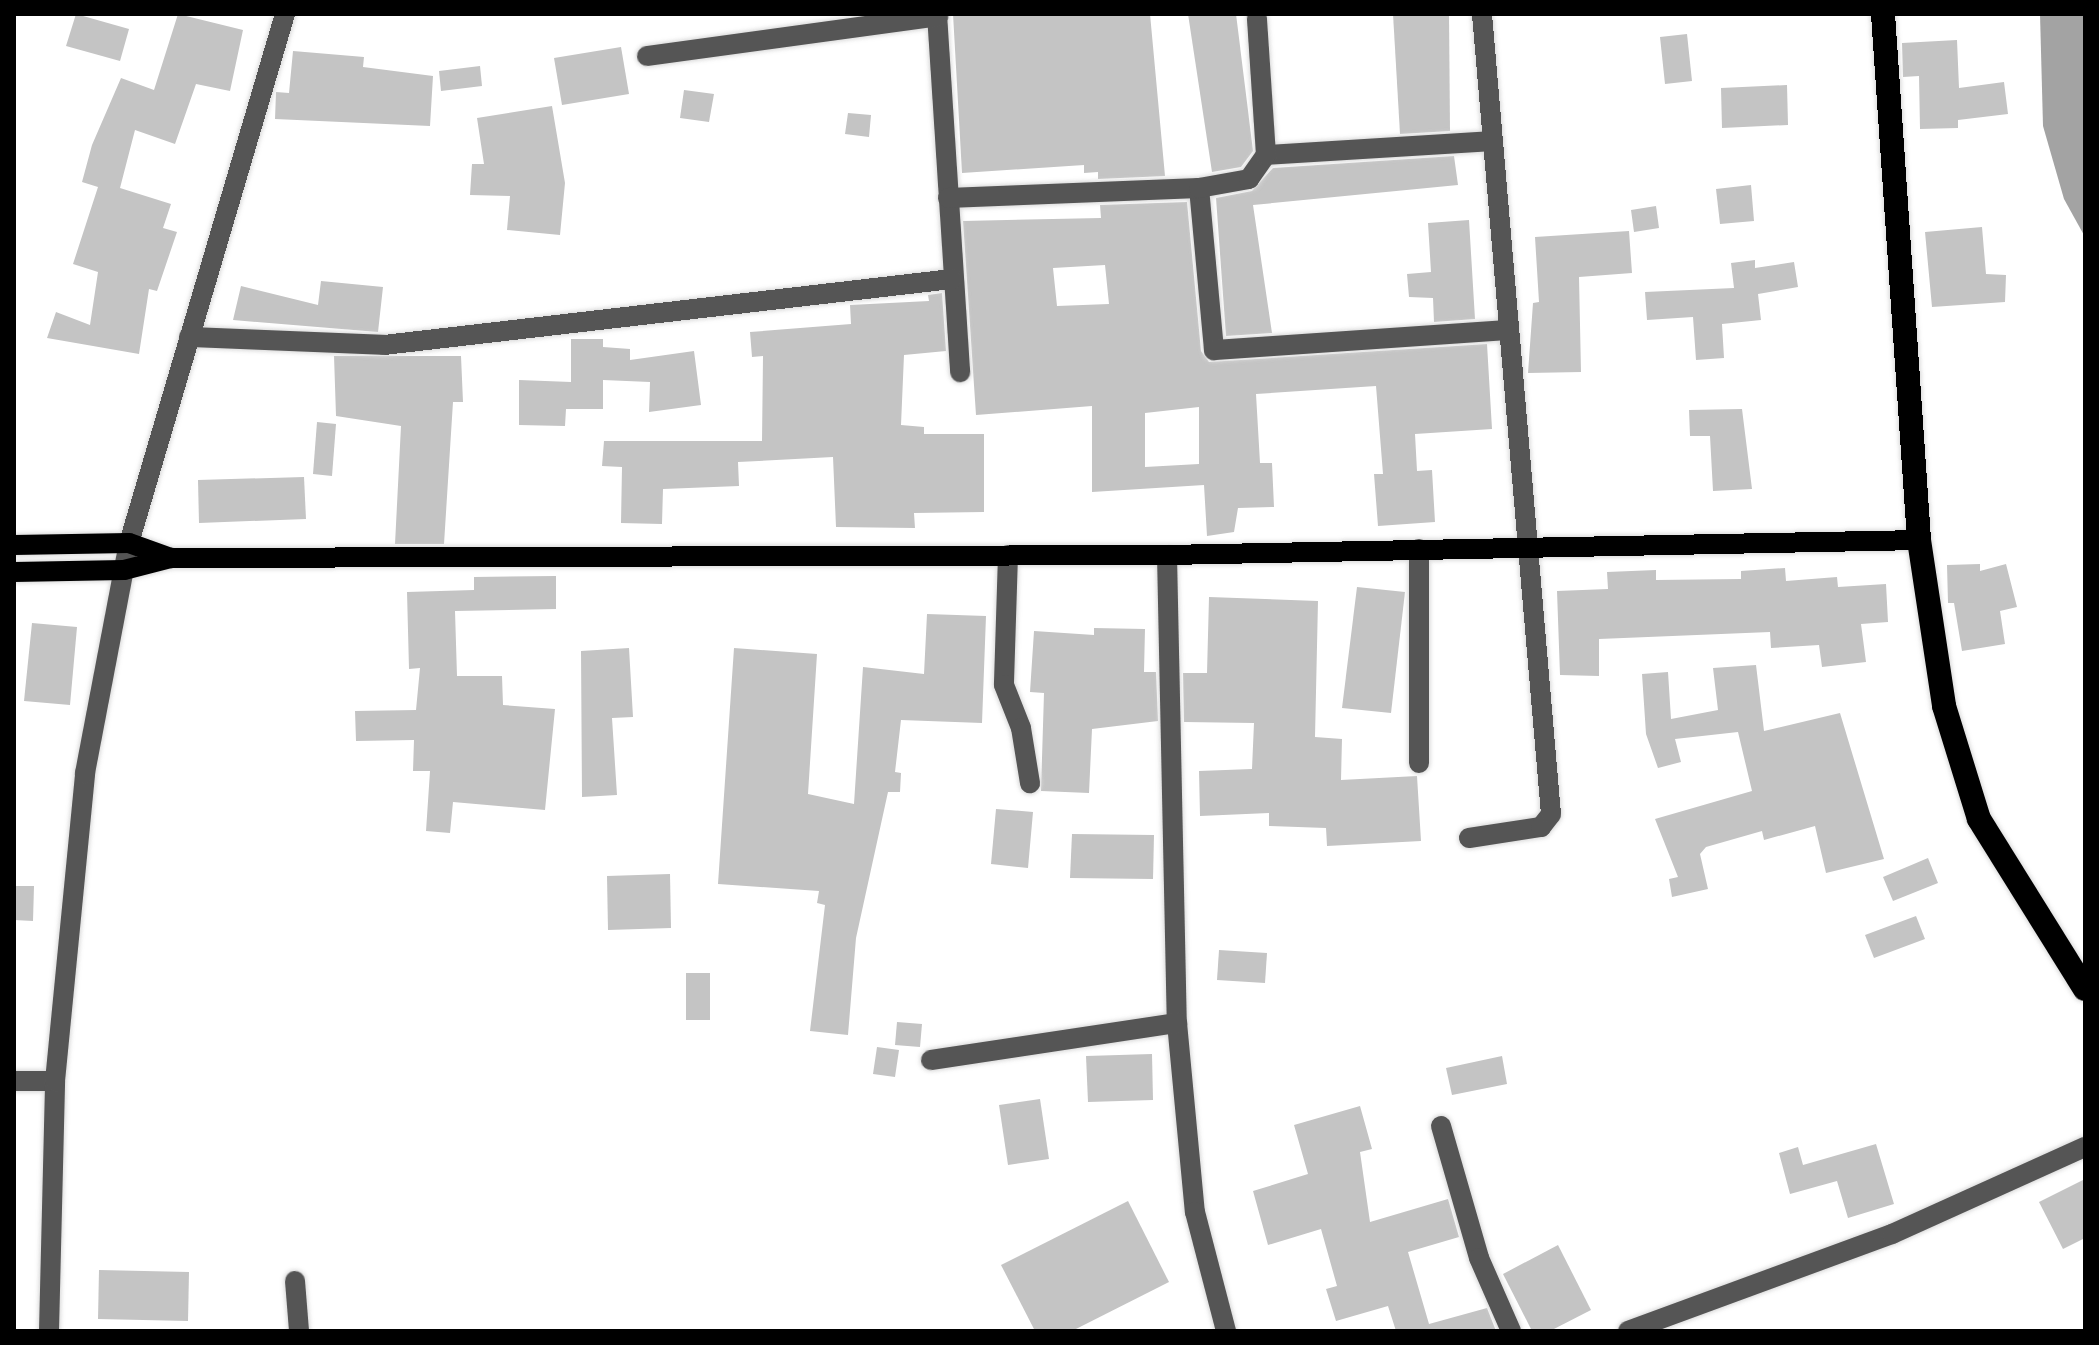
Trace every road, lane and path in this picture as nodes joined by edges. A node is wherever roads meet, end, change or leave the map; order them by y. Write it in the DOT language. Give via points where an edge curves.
graph roads {
  1 [pos="285,14"];
  2 [pos="1482,14"];
  3 [pos="1883,14"];
  4 [pos="938,15"];
  5 [pos="1257,18"];
  6 [pos="647,56"];
  7 [pos="1492,141"];
  8 [pos="1266,155"];
  9 [pos="1199,188"];
  10 [pos="948,198"];
  11 [pos="952,279"];
  12 [pos="1508,330"];
  13 [pos="189,337"];
  14 [pos="960,372"];
  15 [pos="1919,540"];
  16 [pos="129,543"];
  17 [pos="14,545"];
  18 [pos="1525,547"];
  19 [pos="1419,549"];
  20 [pos="1008,555"];
  21 [pos="1167,555"];
  22 [pos="171,558"];
  23 [pos="124,570"];
  24 [pos="14,572"];
  25 [pos="1419,763"];
  26 [pos="1030,783"];
  27 [pos="1469,838"];
  28 [pos="2085,989"];
  29 [pos="1177,1023"];
  30 [pos="931,1060"];
  31 [pos="14,1081"];
  32 [pos="55,1081"];
  33 [pos="1441,1126"];
  34 [pos="2085,1147"];
  35 [pos="295,1281"];
  36 [pos="49,1331"];
  37 [pos="299,1331"];
  38 [pos="1226,1331"];
  39 [pos="1511,1331"];
  40 [pos="1628,1331"];
  1 -- 13 [label="street"];
  2 -- 7 [label="street"];
  3 -- 15 [label="highway"];
  4 -- 6 [label="street"];
  4 -- 10 [label="street"];
  5 -- 8 [label="street"];
  7 -- 8 [label="street"];
  7 -- 12 [label="street"];
  8 -- 9 [label="street" via="1249,179"];
  9 -- 10 [label="street"];
  9 -- 12 [label="street" via="1214,350"];
  10 -- 11 [label="street"];
  11 -- 13 [label="street" via="384,345"];
  11 -- 14 [label="street"];
  12 -- 18 [label="street"];
  13 -- 16 [label="street"];
  15 -- 18 [label="main road"];
  15 -- 28 [label="highway" via="1944,706 1963,780 1998,856"];
  16 -- 17 [label="main road"];
  16 -- 22 [label="main road"];
  16 -- 23 [label="street"];
  18 -- 19 [label="main road"];
  18 -- 27 [label="street" via="1551,814 1541,827"];
  19 -- 21 [label="main road"];
  19 -- 25 [label="street"];
  20 -- 21 [label="main road"];
  20 -- 22 [label="main road"];
  20 -- 26 [label="street" via="1004,685 1021,728"];
  21 -- 29 [label="street"];
  22 -- 23 [label="main road"];
  23 -- 24 [label="main road"];
  23 -- 32 [label="street" via="85,773"];
  29 -- 30 [label="street"];
  29 -- 38 [label="street" via="1195,1212"];
  31 -- 32 [label="street"];
  32 -- 36 [label="street"];
  33 -- 39 [label="street" via="1486,1280"];
  34 -- 40 [label="street" via="1892,1234"];
  35 -- 37 [label="street"];
}
